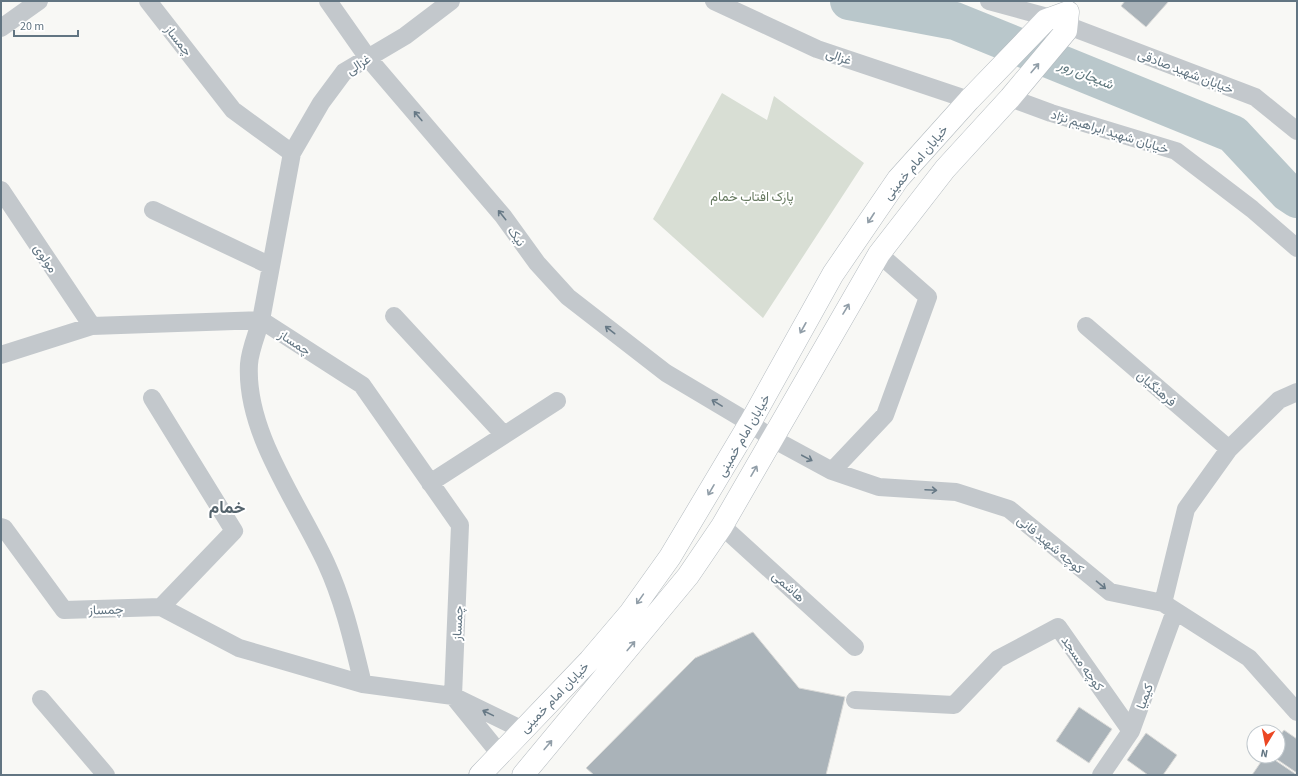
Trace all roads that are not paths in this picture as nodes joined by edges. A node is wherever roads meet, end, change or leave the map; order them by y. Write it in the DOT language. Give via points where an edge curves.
graph roads {
  1 [pos="148,1"];
  2 [pos="328,1"];
  3 [pos="451,1"];
  4 [pos="714,1"];
  5 [pos="989,1"];
  6 [pos="33,3"];
  7 [pos="1062,18"];
  8 [pos="1,28"];
  9 [pos="368,58"];
  10 [pos="1010,98"];
  11 [pos="969,100"];
  12 [pos="1297,132"];
  13 [pos="292,153"];
  14 [pos="1,190"];
  15 [pos="153,210"];
  16 [pos="1297,248"];
  17 [pos="879,254"];
  18 [pos="271,266"];
  19 [pos="394,316"];
  20 [pos="261,320"];
  21 [pos="92,326"];
  22 [pos="1086,326"];
  23 [pos="1,355"];
  24 [pos="1297,392"];
  25 [pos="152,398"];
  26 [pos="557,401"];
  27 [pos="750,423"];
  28 [pos="504,435"];
  29 [pos="773,439"];
  30 [pos="1229,449"];
  31 [pos="832,471"];
  32 [pos="430,484"];
  33 [pos="722,526"];
  34 [pos="1,527"];
  35 [pos="161,607"];
  36 [pos="1169,607"];
  37 [pos="855,647"];
  38 [pos="363,684"];
  39 [pos="453,696"];
  40 [pos="41,700"];
  41 [pos="855,700"];
  42 [pos="1297,712"];
  43 [pos="523,730"];
  44 [pos="1131,731"];
  45 [pos="500,754"];
  46 [pos="524,774"];
  47 [pos="106,775"];
  48 [pos="480,775"];
  49 [pos="1101,775"];
  1 -- 13 [label="street, چمساز" via="233,110"];
  2 -- 9 [label="street, نیک"];
  3 -- 9 [label="street, غزالی" via="405,36"];
  4 -- 11 [label="street, غزالی" via="817,49"];
  5 -- 7 [label="street, خیابان شهید صادقی"];
  6 -- 8 [label="street"];
  10 -- 7 [label="main road, خیابان امام خمینی, one-way"];
  7 -- 11 [label="main road, خیابان امام خمینی"];
  7 -- 12 [label="street, خیابان شهید صادقی" via="1255,97"];
  9 -- 13 [label="street, غزالی" via="344,72 321,103"];
  27 -- 9 [label="street, نیک, one-way" via="666,373 568,297 537,263 503,216"];
  10 -- 16 [label="street, خیابان شهید ابراهیم نژاد" via="1176,151 1252,209"];
  10 -- 17 [label="main road, خیابان امام خمینی" via="945,169"];
  11 -- 27 [label="main road, خیابان امام خمینی, one-way" via="886,195 834,274"];
  13 -- 18 [label="street"];
  14 -- 21 [label="street, مولوی"];
  15 -- 18 [label="street"];
  29 -- 17 [label="main road, خیابان امام خمینی, one-way"];
  17 -- 31 [label="street" via="928,297 885,415"];
  18 -- 20 [label="street"];
  19 -- 28 [label="street"];
  20 -- 21 [label="street"];
  20 -- 32 [label="street, چمساز" via="362,385"];
  20 -- 38 [label="street" via="249,363 249,396 262,438 326,563 348,619"];
  21 -- 23 [label="street"];
  22 -- 30 [label="street, فرهنگیان"];
  24 -- 30 [label="street, کیمیا" via="1279,400"];
  25 -- 35 [label="street" via="234,531"];
  26 -- 28 [label="street"];
  27 -- 29 [label="street, نیک"];
  27 -- 43 [label="main road, خیابان امام خمینی, one-way" via="670,557 630,613 590,660"];
  28 -- 32 [label="street"];
  29 -- 31 [label="street, کوچه شهید فانی, one-way"];
  33 -- 29 [label="main road, خیابان امام خمینی, one-way"];
  30 -- 36 [label="street, کیمیا" via="1186,509"];
  31 -- 36 [label="street, کوچه شهید فانی, one-way" via="879,487 956,492 1009,508 1110,592"];
  32 -- 39 [label="street, چمساز" via="460,525"];
  33 -- 37 [label="street, هاشمی"];
  46 -- 33 [label="main road, خیابان امام خمینی, one-way" via="688,576"];
  34 -- 35 [label="street, چمساز" via="64,610"];
  35 -- 38 [label="street, چمساز" via="239,648"];
  36 -- 42 [label="street, کوچه شهید فانی" via="1249,658"];
  36 -- 44 [label="street, کیمیا"];
  38 -- 39 [label="street, چمساز"];
  43 -- 39 [label="street, چمساز, one-way"];
  39 -- 45 [label="street"];
  40 -- 47 [label="street"];
  41 -- 44 [label="street, کوچه مسجد" via="954,705 998,659 1058,627"];
  43 -- 45 [label="main road, خیابان امام خمینی"];
  44 -- 49 [label="street, کیمیا"];
  45 -- 48 [label="main road, خیابان امام خمینی"];
}
